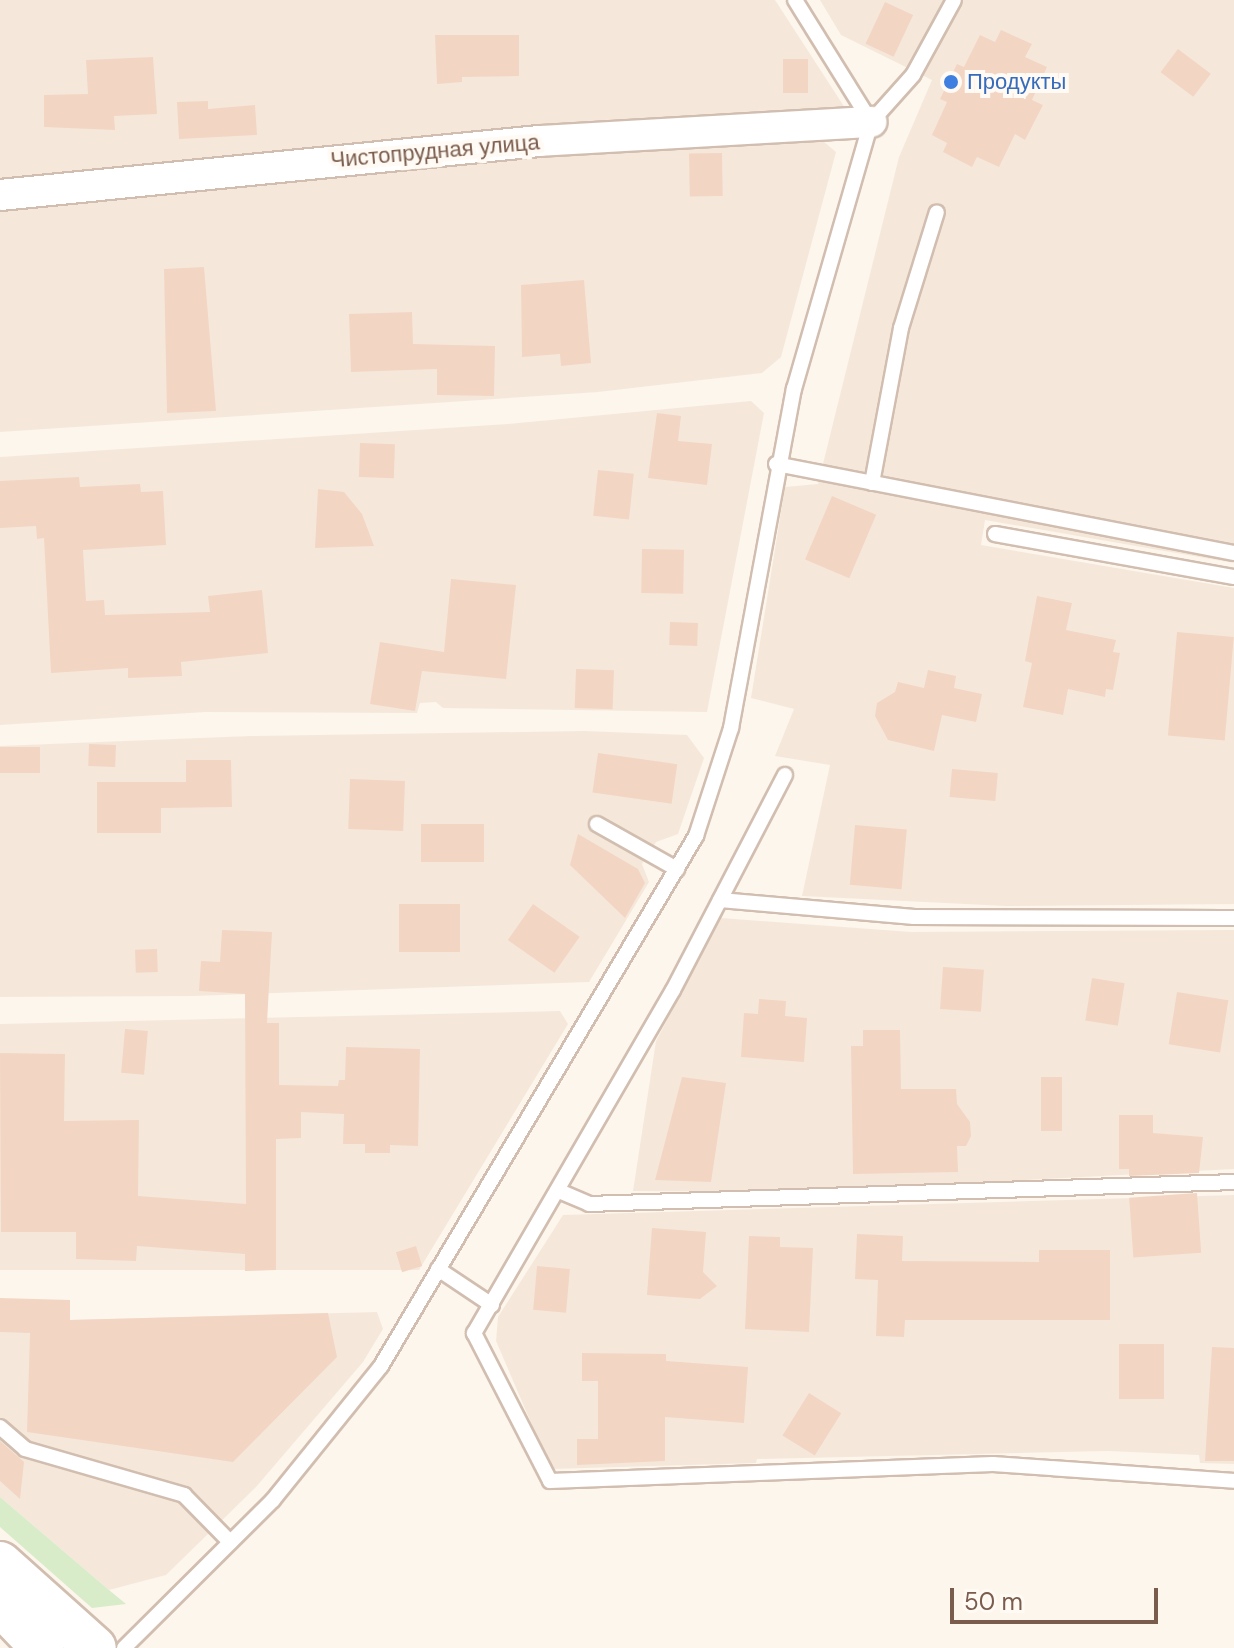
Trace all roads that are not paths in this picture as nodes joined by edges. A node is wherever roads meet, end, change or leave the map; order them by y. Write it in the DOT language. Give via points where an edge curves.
graph roads {
  1 [pos="795,0"];
  2 [pos="954,0"];
  3 [pos="871,122"];
  4 [pos="0,195"];
  5 [pos="937,212"];
  6 [pos="776,464"];
  7 [pos="872,483"];
  8 [pos="995,534"];
  9 [pos="1234,553"];
  10 [pos="1234,577"];
  11 [pos="785,775"];
  12 [pos="597,824"];
  13 [pos="677,869"];
  14 [pos="720,900"];
  15 [pos="1234,918"];
  16 [pos="1234,1182"];
  17 [pos="559,1191"];
  18 [pos="438,1269"];
  19 [pos="492,1305"];
  20 [pos="0,1427"];
  21 [pos="1234,1481"];
  22 [pos="230,1542"];
  23 [pos="0,1563"];
  24 [pos="0,1604"];
  25 [pos="42,1648"];
  26 [pos="95,1648"];
  27 [pos="124,1648"];
  1 -- 3 [label="lane"];
  2 -- 3 [label="lane" via="913,75"];
  3 -- 4 [label="street, Чистопрудная улица" via="539,141"];
  3 -- 6 [label="lane"];
  5 -- 7 [label="lane" via="901,328"];
  6 -- 7 [label="lane"];
  6 -- 13 [label="lane" via="731,728 696,836"];
  7 -- 9 [label="lane"];
  8 -- 10 [label="lane"];
  11 -- 14 [label="lane"];
  12 -- 13 [label="lane"];
  13 -- 18 [label="lane"];
  14 -- 15 [label="lane" via="914,917"];
  14 -- 17 [label="lane"];
  16 -- 17 [label="lane" via="619,1204 589,1204"];
  17 -- 19 [label="lane"];
  18 -- 19 [label="lane"];
  18 -- 22 [label="lane" via="381,1366 273,1500"];
  19 -- 21 [label="lane" via="474,1333 550,1481 993,1464"];
  20 -- 22 [label="lane" via="25,1449 184,1495"];
  22 -- 27 [label="lane"];
  23 -- 26 [label="main road"];
  24 -- 25 [label="main road"];
}
